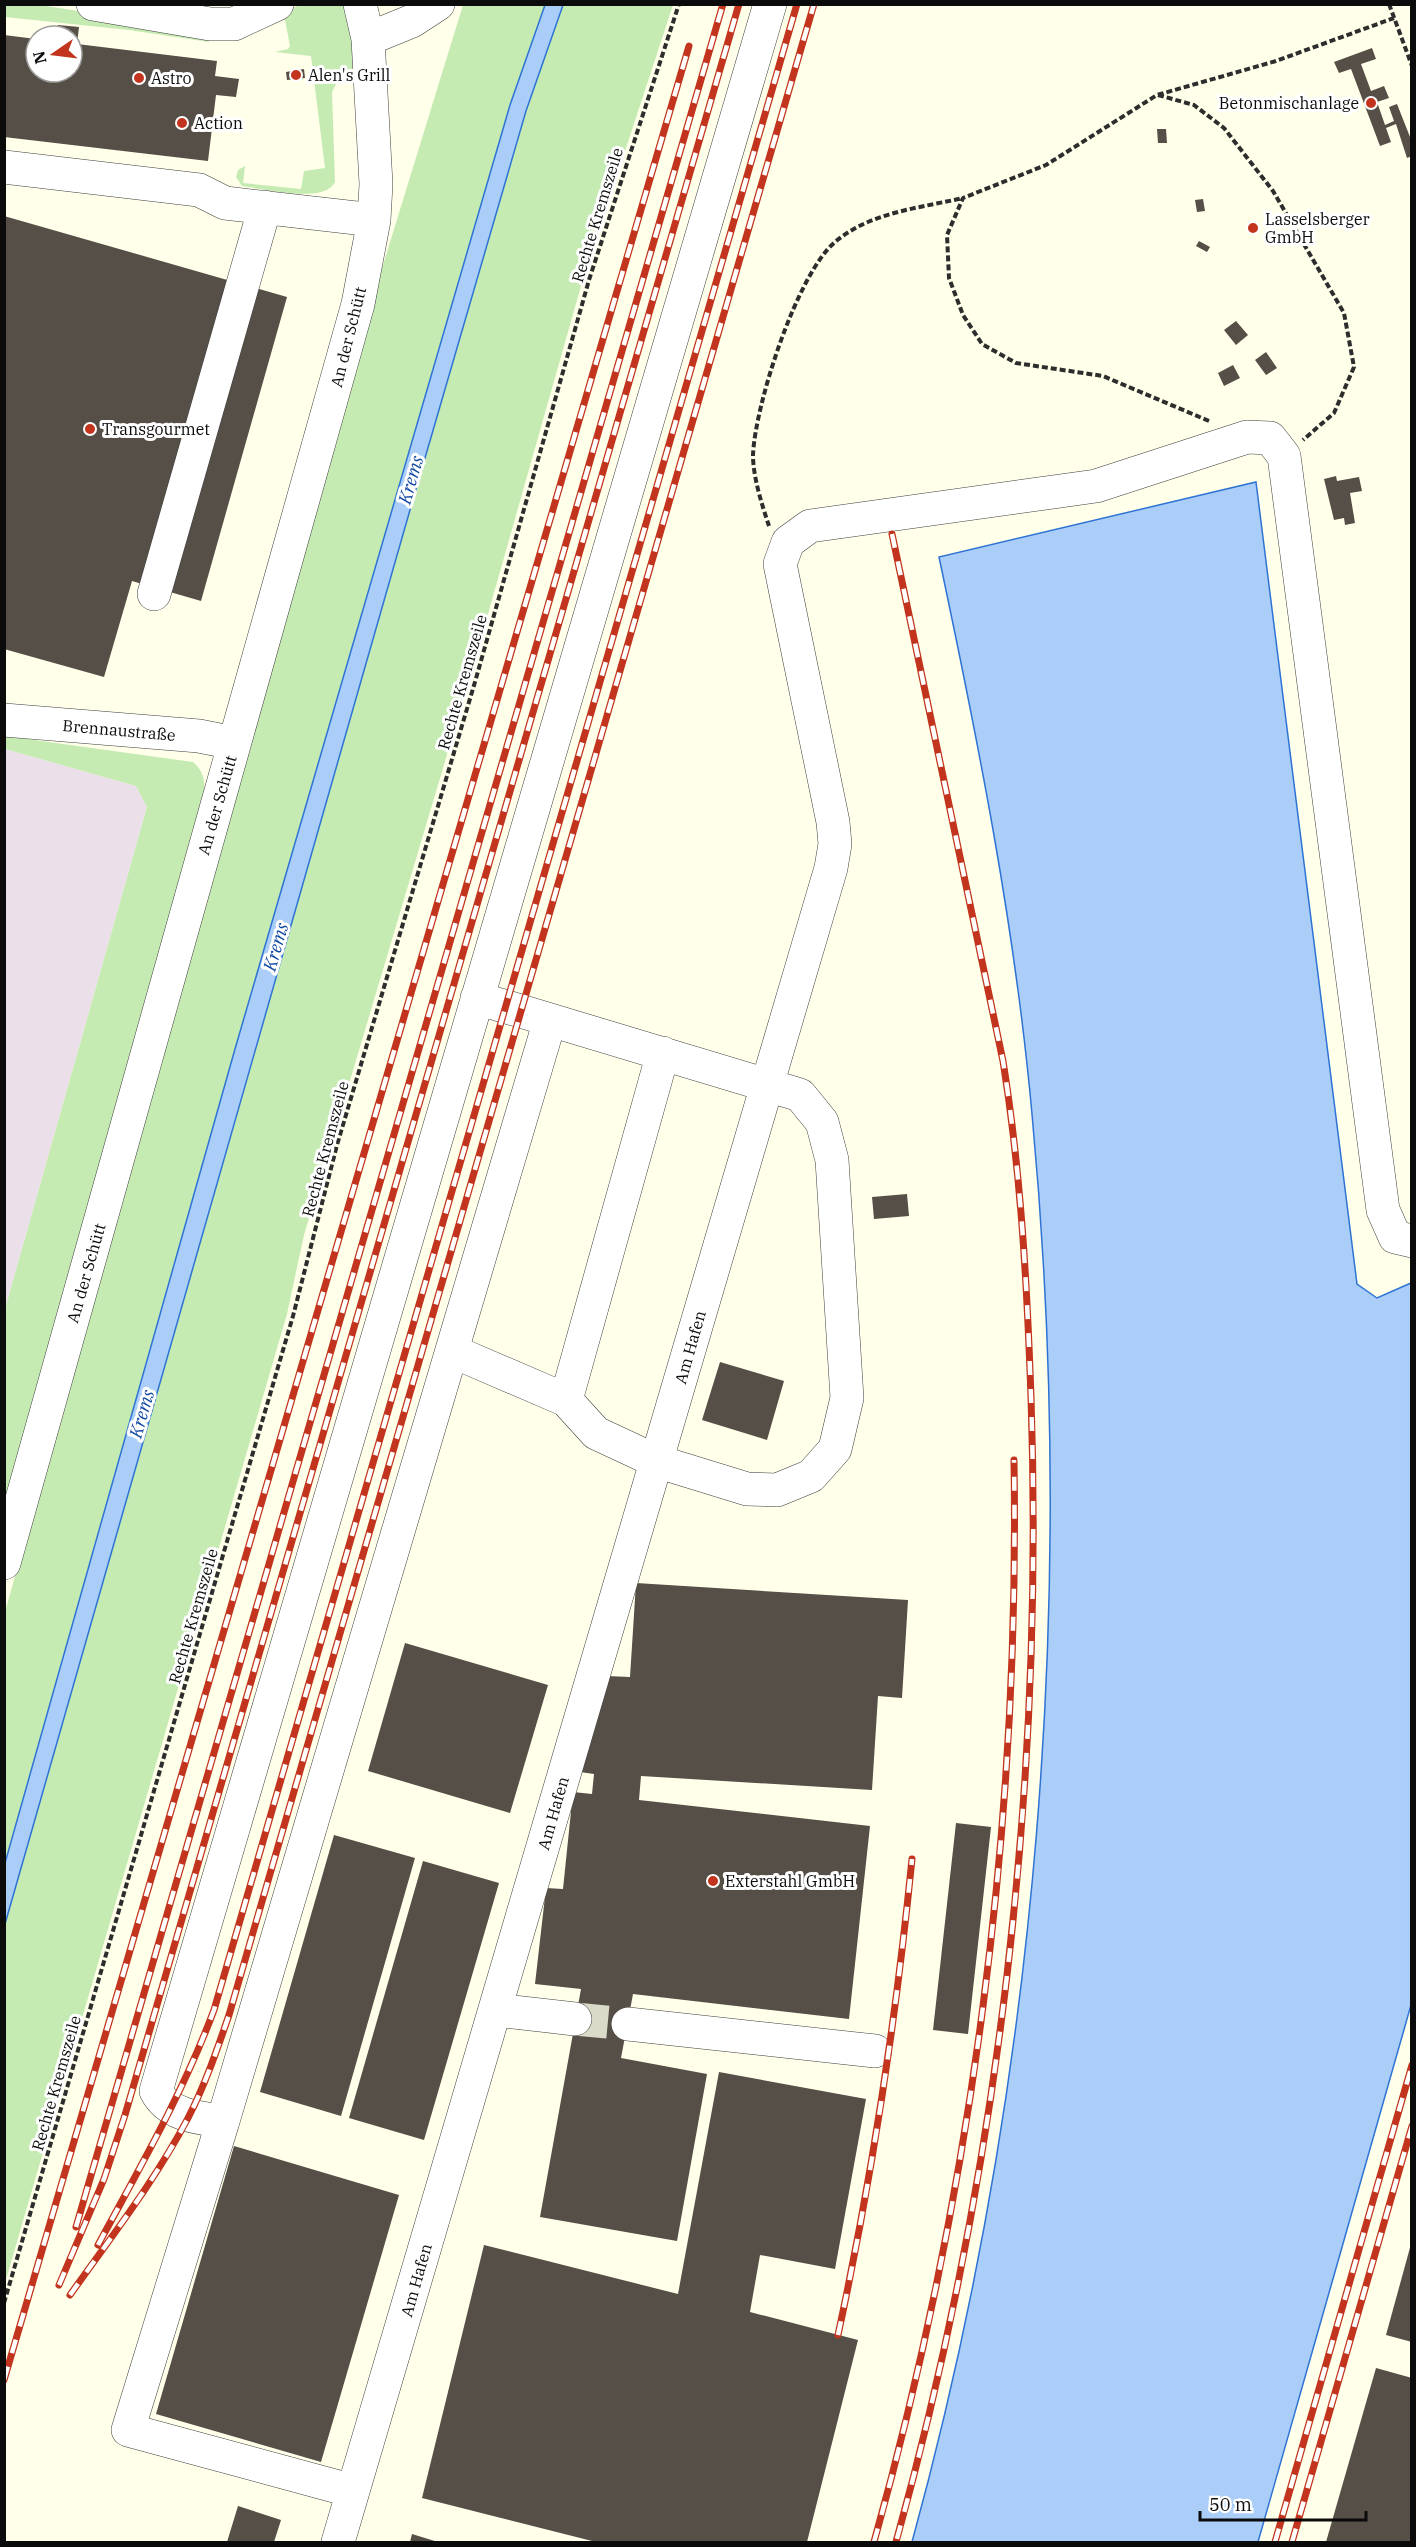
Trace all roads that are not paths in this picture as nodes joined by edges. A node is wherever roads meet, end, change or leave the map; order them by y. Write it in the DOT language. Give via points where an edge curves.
graph roads {
  1 [pos="93,4"];
  2 [pos="277,4"];
  3 [pos="360,4"];
  4 [pos="438,4"];
  5 [pos="770,4"];
  6 [pos="368,39"];
  7 [pos="4,167"];
  8 [pos="265,207"];
  9 [pos="374,220"];
  10 [pos="154,594"];
  11 [pos="4,720"];
  12 [pos="234,743"];
  13 [pos="477,998"];
  14 [pos="550,1020"];
  15 [pos="663,1053"];
  16 [pos="767,1084"];
  17 [pos="1412,1241"];
  18 [pos="452,1351"];
  19 [pos="566,1400"];
  20 [pos="656,1461"];
  21 [pos="4,1563"];
  22 [pos="495,2010"];
  23 [pos="575,2019"];
  24 [pos="627,2024"];
  25 [pos="875,2051"];
  26 [pos="224,2121"];
  27 [pos="353,2491"];
  28 [pos="338,2542"];
  1 -- 2 [label="street" via="210,24 234,24"];
  3 -- 6 [label="street, An der Schütt"];
  4 -- 6 [label="street" via="412,21"];
  5 -- 13 [label="street"];
  6 -- 9 [label="street, An der Schütt" via="375,155"];
  7 -- 8 [label="street" via="199,190 225,203"];
  8 -- 9 [label="street"];
  8 -- 10 [label="street"];
  9 -- 12 [label="street, An der Schütt" via="347,347"];
  11 -- 12 [label="street, Brennaustraße" via="200,736"];
  12 -- 21 [label="street, An der Schütt"];
  13 -- 14 [label="street"];
  13 -- 26 [label="street" via="156,2091 161,2102 189,2117"];
  14 -- 15 [label="street"];
  14 -- 18 [label="street"];
  15 -- 16 [label="street"];
  15 -- 19 [label="street"];
  16 -- 17 [label="street, Am Hafen" via="835,844 780,564 788,542 810,526 1096,486 1247,437 1270,438 1284,456 1383,1210 1395,1237"];
  16 -- 20 [label="street, Am Hafen"];
  16 -- 20 [label="street" via="800,1095 822,1122 832,1160 847,1398 835,1449 811,1476 777,1490 747,1489"];
  18 -- 19 [label="street"];
  18 -- 26 [label="street"];
  19 -- 20 [label="street" via="596,1433"];
  20 -- 22 [label="street, Am Hafen"];
  22 -- 23 [label="street"];
  22 -- 27 [label="street, Am Hafen"];
  24 -- 25 [label="street"];
  26 -- 27 [label="street" via="128,2430"];
  27 -- 28 [label="street, Am Hafen"];
}
